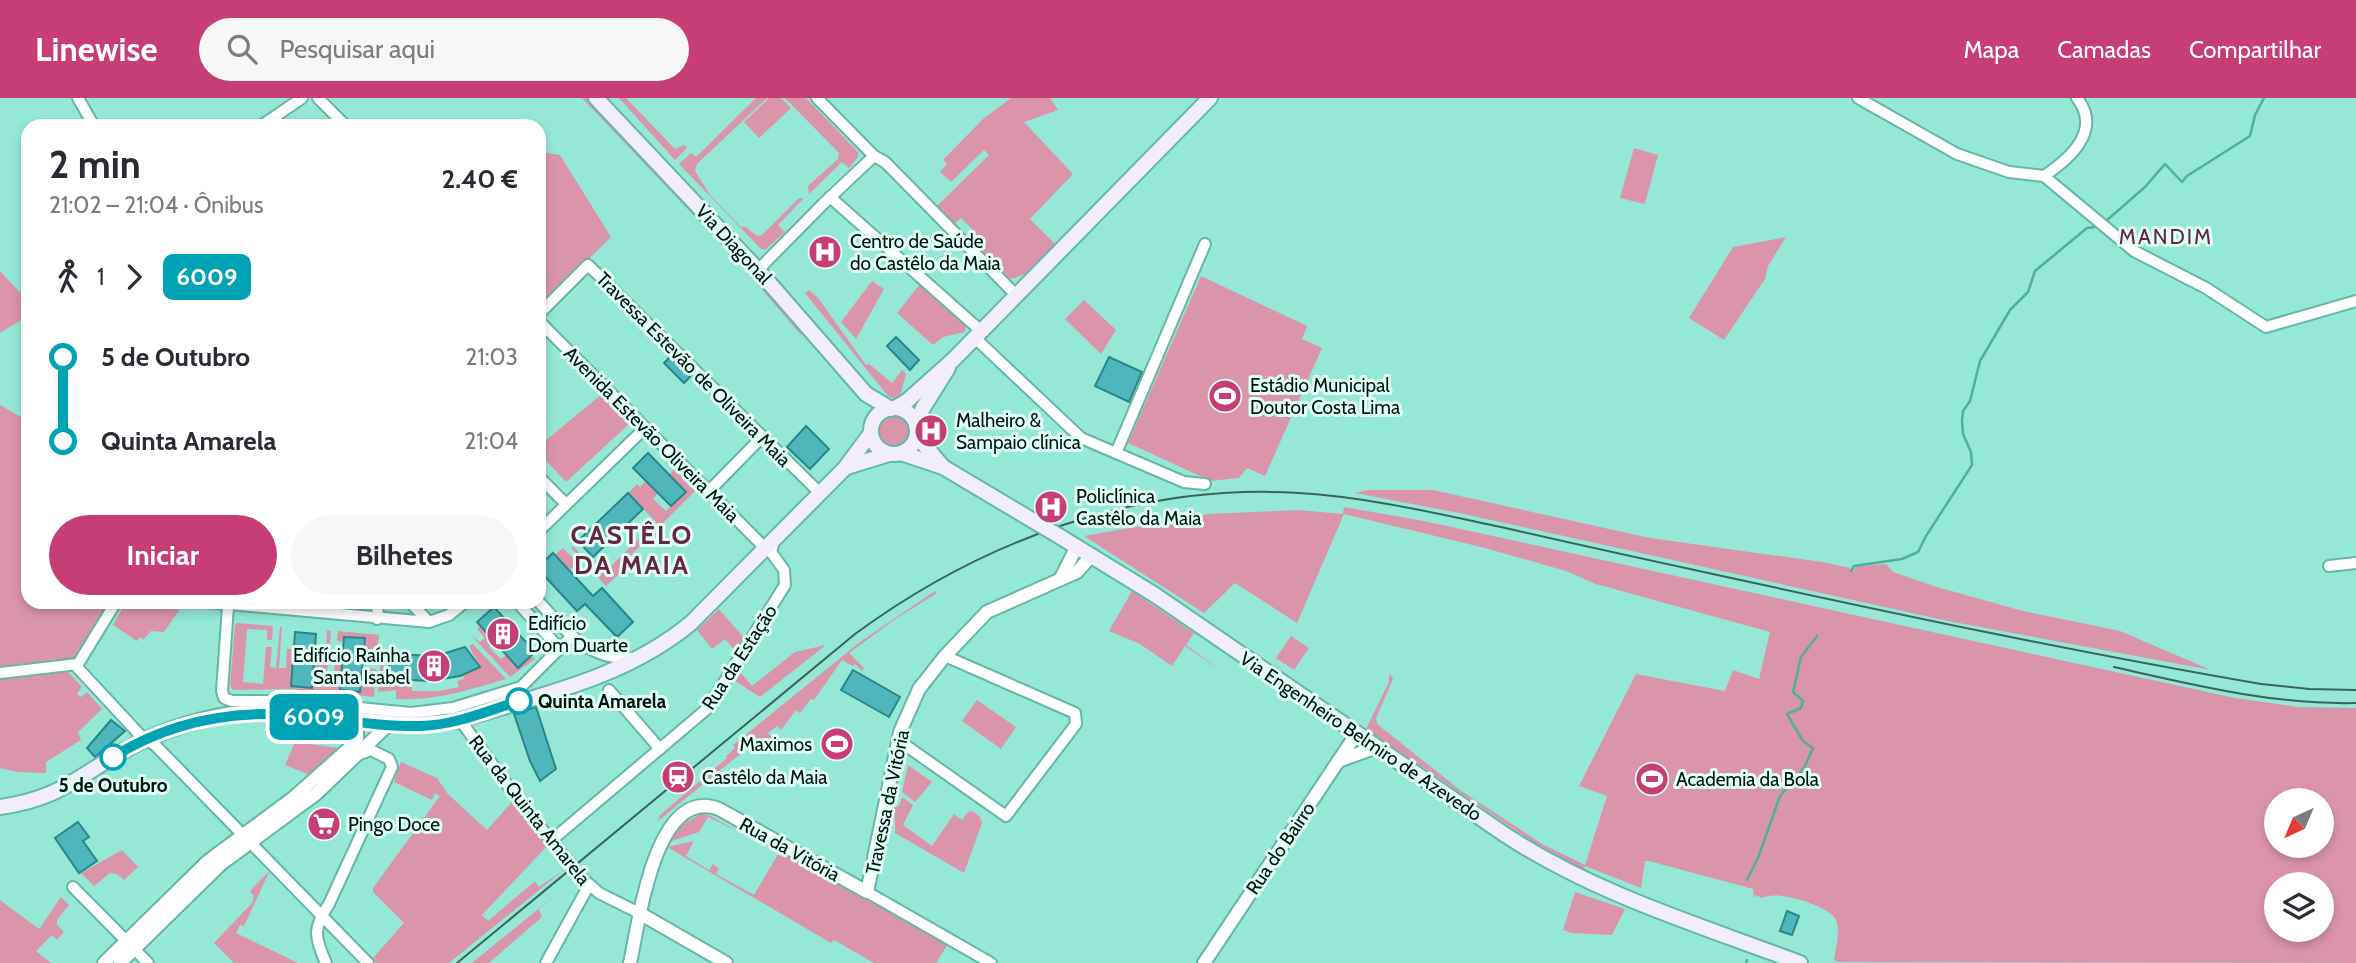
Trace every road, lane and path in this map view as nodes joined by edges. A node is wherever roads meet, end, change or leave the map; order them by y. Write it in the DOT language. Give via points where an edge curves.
graph roads {
  1 [pos="78,98"];
  2 [pos="302,98"];
  3 [pos="318,98"];
  4 [pos="596,98"];
  5 [pos="817,98"];
  6 [pos="1210,98"];
  7 [pos="1858,98"];
  8 [pos="2077,98"];
  9 [pos="90,119"];
  10 [pos="271,119"];
  11 [pos="339,119"];
  12 [pos="874,156"];
  13 [pos="2044,176"];
  14 [pos="830,197"];
  15 [pos="1205,244"];
  16 [pos="758,270"];
  17 [pos="1015,295"];
  18 [pos="2356,301"];
  19 [pos="546,307"];
  20 [pos="546,328"];
  21 [pos="977,334"];
  22 [pos="953,360"];
  23 [pos="866,394"];
  24 [pos="893,409"];
  25 [pos="645,428"];
  26 [pos="872,428"];
  27 [pos="917,430"];
  28 [pos="762,437"];
  29 [pos="1116,453"];
  30 [pos="895,454"];
  31 [pos="943,467"];
  32 [pos="845,468"];
  33 [pos="546,484"];
  34 [pos="1205,484"];
  35 [pos="709,491"];
  36 [pos="820,493"];
  37 [pos="566,504"];
  38 [pos="546,523"];
  39 [pos="770,544"];
  40 [pos="1077,546"];
  41 [pos="1092,555"];
  42 [pos="2356,563"];
  43 [pos="2329,566"];
  44 [pos="1061,578"];
  45 [pos="112,609"];
  46 [pos="228,609"];
  47 [pos="265,609"];
  48 [pos="378,609"];
  49 [pos="417,609"];
  50 [pos="456,609"];
  51 [pos="523,609"];
  52 [pos="545,609"];
  53 [pos="377,618"];
  54 [pos="429,622"];
  55 [pos="571,637"];
  56 [pos="560,649"];
  57 [pos="944,656"];
  58 [pos="643,657"];
  59 [pos="75,665"];
  60 [pos="0,673"];
  61 [pos="609,690"];
  62 [pos="460,720"];
  63 [pos="357,722"];
  64 [pos="390,724"];
  65 [pos="1357,733"];
  66 [pos="146,739"];
  67 [pos="898,740"];
  68 [pos="1377,747"];
  69 [pos="660,749"];
  70 [pos="360,754"];
  71 [pos="1338,761"];
  72 [pos="0,807"];
  73 [pos="247,840"];
  74 [pos="552,840"];
  75 [pos="589,885"];
  76 [pos="73,887"];
  77 [pos="867,892"];
  78 [pos="641,914"];
  79 [pos="321,915"];
  80 [pos="130,945"];
  81 [pos="104,963"];
  82 [pos="120,963"];
  83 [pos="148,963"];
  84 [pos="326,963"];
  85 [pos="368,963"];
  86 [pos="546,963"];
  87 [pos="630,963"];
  88 [pos="726,963"];
  89 [pos="991,963"];
  90 [pos="1204,963"];
  91 [pos="1800,963"];
  1 -- 9 [label="street"];
  2 -- 10 [label="street"];
  3 -- 11 [label="street"];
  4 -- 16 [label="main road, Via Diagonal"];
  5 -- 12 [label="street"];
  6 -- 17 [label="main road"];
  7 -- 13 [label="street" via="1956,154 2009,172"];
  8 -- 13 [label="street" via="2087,114 2084,139"];
  12 -- 14 [label="street"];
  12 -- 17 [label="street"];
  13 -- 18 [label="street" via="2134,251 2206,288 2266,327"];
  14 -- 16 [label="street"];
  14 -- 21 [label="street"];
  15 -- 29 [label="street"];
  16 -- 23 [label="main road, Via Diagonal"];
  17 -- 21 [label="main road"];
  19 -- 28 [label="street, Travessa Estevão de Oliveira Maia" via="588,265"];
  20 -- 25 [label="street, Avenida Estevão Oliveira Maia"];
  21 -- 22 [label="main road"];
  21 -- 29 [label="street" via="1081,438"];
  22 -- 24 [label="main road"];
  22 -- 27 [label="main road"];
  23 -- 24 [label="main road, Via Diagonal"];
  23 -- 26 [label="main road, Via Diagonal"];
  24 -- 26 [label="main road" via="879,414"];
  24 -- 27 [label="main road" via="908,413"];
  25 -- 35 [label="street, Avenida Estevão Oliveira Maia"];
  25 -- 37 [label="street"];
  26 -- 30 [label="main road" via="878,448"];
  26 -- 32 [label="main road"];
  27 -- 30 [label="main road" via="912,447"];
  27 -- 31 [label="main road, Via Engenheiro Belmiro de Azevedo"];
  28 -- 35 [label="street"];
  28 -- 36 [label="street, Travessa Estevão de Oliveira Maia"];
  29 -- 34 [label="street" via="1184,482"];
  30 -- 31 [label="main road, Via Engenheiro Belmiro de Azevedo"];
  30 -- 32 [label="main road"];
  31 -- 40 [label="main road, Via Engenheiro Belmiro de Azevedo, bridge"];
  32 -- 36 [label="main road"];
  33 -- 37 [label="street"];
  35 -- 39 [label="street, Avenida Estevão Oliveira Maia"];
  36 -- 39 [label="main road"];
  37 -- 38 [label="street"];
  39 -- 58 [label="main road" via="691,623"];
  39 -- 69 [label="street, Rua da Estação" via="784,570 785,585 708,708"];
  40 -- 41 [label="main road, Via Engenheiro Belmiro de Azevedo"];
  40 -- 44 [label="street"];
  41 -- 44 [label="street, Travessa da Vitória" via="1083,569"];
  41 -- 65 [label="main road, Via Engenheiro Belmiro de Azevedo"];
  42 -- 43 [label="street"];
  44 -- 57 [label="street, Travessa da Vitória" via="987,612"];
  45 -- 59 [label="street"];
  46 -- 56 [label="street" via="222,691 224,698 232,701 434,711 521,687"];
  47 -- 53 [label="street"];
  48 -- 53 [label="street"];
  49 -- 54 [label="street"];
  50 -- 54 [label="street"];
  51 -- 56 [label="street"];
  52 -- 55 [label="street"];
  53 -- 54 [label="street"];
  55 -- 56 [label="street"];
  55 -- 58 [label="street" via="606,657"];
  57 -- 67 [label="street, Travessa da Vitória" via="919,689"];
  57 -- 67 [label="street" via="1077,716 1075,726 1006,816"];
  58 -- 62 [label="main road" via="611,672"];
  59 -- 60 [label="street"];
  59 -- 66 [label="street"];
  61 -- 69 [label="street"];
  62 -- 64 [label="main road" via="421,726"];
  62 -- 74 [label="street, Rua da Quinta Amarela"];
  63 -- 64 [label="main road"];
  63 -- 66 [label="main road" via="277,714 228,715"];
  63 -- 73 [label="street" via="354,744"];
  64 -- 70 [label="street"];
  65 -- 68 [label="main road, Via Engenheiro Belmiro de Azevedo"];
  65 -- 71 [label="street, Rua do Bairro"];
  66 -- 72 [label="main road" via="47,798"];
  66 -- 73 [label="street"];
  67 -- 77 [label="street, Travessa da Vitória"];
  68 -- 71 [label="street"];
  68 -- 91 [label="main road, Via Engenheiro Belmiro de Azevedo" via="1572,874"];
  69 -- 74 [label="street, Rua da Estação"];
  70 -- 73 [label="street" via="316,794"];
  70 -- 79 [label="street" via="371,750 390,760 391,769"];
  71 -- 90 [label="street, Rua do Bairro"];
  73 -- 79 [label="street"];
  73 -- 80 [label="street"];
  74 -- 75 [label="street, Rua da Quinta Amarela"];
  75 -- 78 [label="street, Rua da Quinta Amarela"];
  75 -- 86 [label="street"];
  76 -- 80 [label="street"];
  77 -- 78 [label="street, Rua da Vitória" via="719,809 703,806 681,816 664,835"];
  77 -- 89 [label="street, Rua da Vitória"];
  78 -- 87 [label="street"];
  78 -- 88 [label="street"];
  79 -- 84 [label="street" via="316,933"];
  79 -- 85 [label="street"];
  80 -- 81 [label="street"];
  80 -- 82 [label="street"];
  80 -- 83 [label="street"];
}
